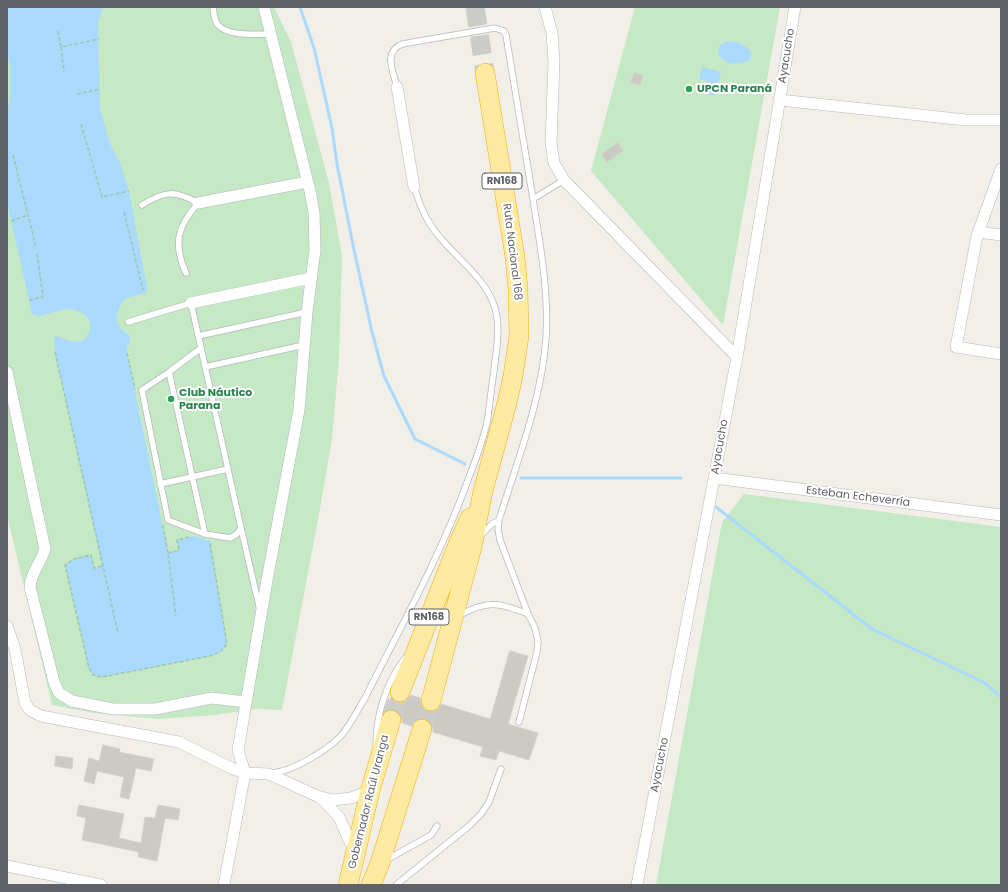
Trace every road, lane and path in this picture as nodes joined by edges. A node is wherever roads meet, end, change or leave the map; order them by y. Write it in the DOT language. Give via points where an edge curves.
graph roads {
  1 [pos="213,7"];
  2 [pos="264,7"];
  3 [pos="545,7"];
  4 [pos="795,7"];
  5 [pos="58,31"];
  6 [pos="271,34"];
  7 [pos="99,38"];
  8 [pos="61,47"];
  9 [pos="64,72"];
  10 [pos="485,73"];
  11 [pos="396,87"];
  12 [pos="100,89"];
  13 [pos="77,94"];
  14 [pos="780,100"];
  15 [pos="1001,120"];
  16 [pos="81,124"];
  17 [pos="13,155"];
  18 [pos="1001,169"];
  19 [pos="564,180"];
  20 [pos="307,182"];
  21 [pos="414,187"];
  22 [pos="129,192"];
  23 [pos="533,198"];
  24 [pos="198,202"];
  25 [pos="142,205"];
  26 [pos="124,212"];
  27 [pos="28,214"];
  28 [pos="11,221"];
  29 [pos="978,232"];
  30 [pos="1001,235"];
  31 [pos="36,247"];
  32 [pos="37,254"];
  33 [pos="186,274"];
  34 [pos="311,278"];
  35 [pos="143,290"];
  36 [pos="29,300"];
  37 [pos="191,303"];
  38 [pos="307,312"];
  39 [pos="128,322"];
  40 [pos="198,336"];
  41 [pos="304,345"];
  42 [pos="201,348"];
  43 [pos="55,352"];
  44 [pos="1001,354"];
  45 [pos="737,357"];
  46 [pos="206,367"];
  47 [pos="7,372"];
  48 [pos="169,372"];
  49 [pos="228,469"];
  50 [pos="192,477"];
  51 [pos="714,478"];
  52 [pos="160,484"];
  53 [pos="483,491"];
  54 [pos="1001,515"];
  55 [pos="499,520"];
  56 [pos="241,528"];
  57 [pos="205,534"];
  58 [pos="194,536"];
  59 [pos="210,541"];
  60 [pos="472,547"];
  61 [pos="168,553"];
  62 [pos="102,566"];
  63 [pos="261,614"];
  64 [pos="528,614"];
  65 [pos="452,620"];
  66 [pos="7,626"];
  67 [pos="118,633"];
  68 [pos="422,636"];
  69 [pos="400,692"];
  70 [pos="431,701"];
  71 [pos="246,702"];
  72 [pos="391,720"];
  73 [pos="519,722"];
  74 [pos="422,729"];
  75 [pos="501,769"];
  76 [pos="245,773"];
  77 [pos="375,773"];
  78 [pos="269,774"];
  79 [pos="370,791"];
  80 [pos="317,796"];
  81 [pos="436,826"];
  82 [pos="356,852"];
  83 [pos="380,863"];
  84 [pos="7,866"];
  85 [pos="101,885"];
  86 [pos="224,885"];
  87 [pos="348,885"];
  88 [pos="371,885"];
  89 [pos="396,885"];
  90 [pos="637,885"];
  1 -- 6 [label="lane" via="217,24 225,31"];
  2 -- 6 [label="street"];
  3 -- 19 [label="street" via="552,33 554,61 551,143 554,163"];
  4 -- 14 [label="street, Ayacucho"];
  5 -- 8 [label="path"];
  6 -- 20 [label="street"];
  7 -- 8 [label="path"];
  8 -- 9 [label="path"];
  10 -- 53 [label="highway, Ruta Nacional 168 / RN168" via="515,257 519,318 513,376"];
  11 -- 21 [label="street"];
  11 -- 23 [label="lane" via="391,55 396,46 495,28 504,31"];
  12 -- 13 [label="path"];
  14 -- 15 [label="street" via="966,120"];
  14 -- 45 [label="street, Ayacucho"];
  16 -- 22 [label="path" via="102,197"];
  17 -- 27 [label="path"];
  18 -- 29 [label="street"];
  19 -- 23 [label="lane"];
  19 -- 45 [label="street"];
  20 -- 24 [label="street"];
  20 -- 34 [label="street" via="314,212"];
  21 -- 78 [label="lane" via="427,220 438,236 476,276 492,300 498,343 487,423 448,531 350,723 340,736 314,756 294,767"];
  23 -- 55 [label="lane" via="546,288 546,338 537,395"];
  24 -- 25 [label="lane" via="185,195 170,193 154,197"];
  24 -- 33 [label="lane" via="188,214 178,244"];
  26 -- 35 [label="path"];
  27 -- 28 [label="path"];
  27 -- 31 [label="path"];
  29 -- 30 [label="street"];
  29 -- 44 [label="street" via="956,347"];
  32 -- 36 [label="path" via="43,297"];
  34 -- 37 [label="street"];
  34 -- 38 [label="street"];
  37 -- 39 [label="lane"];
  37 -- 40 [label="lane"];
  38 -- 40 [label="lane"];
  38 -- 41 [label="street"];
  40 -- 42 [label="lane"];
  41 -- 46 [label="lane"];
  41 -- 63 [label="street" via="299,410"];
  42 -- 46 [label="lane"];
  42 -- 48 [label="lane"];
  43 -- 62 [label="path"];
  45 -- 51 [label="street, Ayacucho"];
  46 -- 49 [label="lane"];
  47 -- 71 [label="street" via="45,549 30,580 30,587 59,693 72,701 113,708 155,709 212,698"];
  48 -- 50 [label="lane"];
  48 -- 52 [label="lane" via="142,390"];
  49 -- 50 [label="lane"];
  49 -- 56 [label="lane"];
  50 -- 52 [label="lane"];
  50 -- 57 [label="lane"];
  51 -- 54 [label="street, Esteban Echeverría"];
  51 -- 90 [label="street, Ayacucho"];
  52 -- 57 [label="lane" via="168,520"];
  53 -- 60 [label="highway, RN168"];
  53 -- 68 [label="highway, RN168" via="459,542"];
  55 -- 60 [label="lane" via="492,524"];
  55 -- 64 [label="lane" via="500,540"];
  56 -- 57 [label="lane" via="230,538"];
  56 -- 63 [label="lane"];
  58 -- 61 [label="path" via="177,540 179,550"];
  59 -- 62 [label="path" via="226,644 220,652 210,656 102,677 93,675 89,668 65,565 74,559 91,555 94,568"];
  60 -- 65 [label="highway, RN168"];
  62 -- 67 [label="path"];
  63 -- 71 [label="street"];
  64 -- 65 [label="lane" via="506,606 489,604 472,609"];
  64 -- 73 [label="lane" via="538,641"];
  65 -- 70 [label="highway, RN168"];
  66 -- 76 [label="street" via="25,703 30,710 41,716 179,742"];
  68 -- 69 [label="highway, RN168"];
  68 -- 77 [label="lane" via="398,667 378,717"];
  71 -- 76 [label="street" via="238,750"];
  72 -- 77 [label="highway, Gobernador Raúl Uranga"];
  74 -- 83 [label="highway"];
  75 -- 89 [label="lane" via="489,802 481,814"];
  76 -- 78 [label="street"];
  76 -- 86 [label="street"];
  77 -- 79 [label="highway, Gobernador Raúl Uranga"];
  78 -- 80 [label="street"];
  79 -- 80 [label="street" via="351,798 333,800"];
  79 -- 82 [label="highway, Gobernador Raúl Uranga"];
  80 -- 82 [label="street" via="340,817"];
  81 -- 83 [label="lane" via="431,835"];
  82 -- 87 [label="highway, Gobernador Raúl Uranga"];
  83 -- 88 [label="highway"];
  84 -- 85 [label="street"];
}
